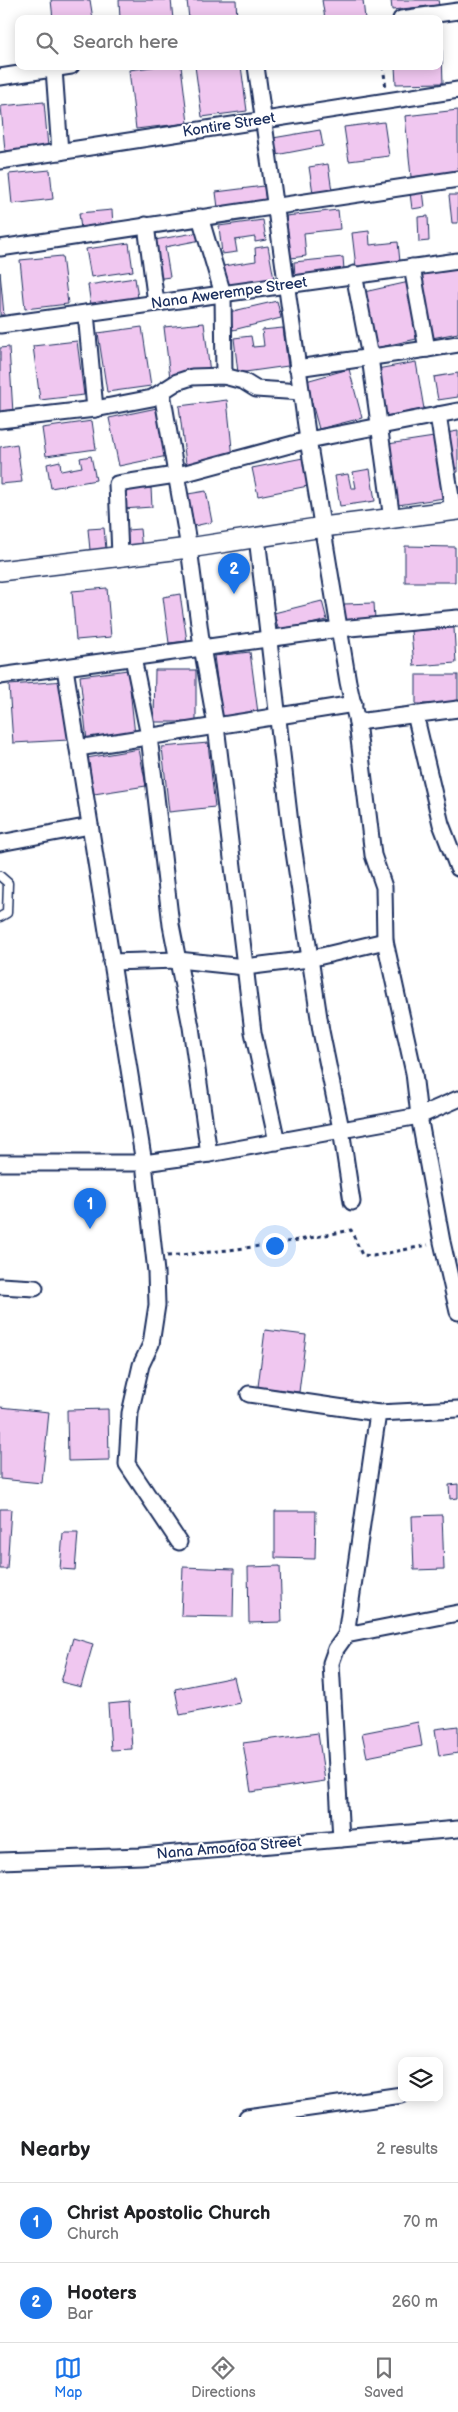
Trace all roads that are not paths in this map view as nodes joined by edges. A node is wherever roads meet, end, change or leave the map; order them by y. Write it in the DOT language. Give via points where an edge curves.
graph roads {
  1 [pos="458,11"];
  2 [pos="430,15"];
  3 [pos="47,70"];
  4 [pos="54,70"];
  5 [pos="257,70"];
  6 [pos="0,77"];
  7 [pos="458,90"];
  8 [pos="263,120"];
  9 [pos="60,152"];
  10 [pos="0,161"];
  11 [pos="458,179"];
  12 [pos="276,205"];
  13 [pos="200,217"];
  14 [pos="146,225"];
  15 [pos="0,248"];
  16 [pos="458,261"];
  17 [pos="412,267"];
  18 [pos="354,274"];
  19 [pos="286,284"];
  20 [pos="223,294"];
  21 [pos="156,303"];
  22 [pos="86,313"];
  23 [pos="0,325"];
  24 [pos="458,344"];
  25 [pos="427,349"];
  26 [pos="370,357"];
  27 [pos="297,368"];
  28 [pos="224,376"];
  29 [pos="301,392"];
  30 [pos="162,393"];
  31 [pos="95,408"];
  32 [pos="458,411"];
  33 [pos="438,415"];
  34 [pos="0,420"];
  35 [pos="380,425"];
  36 [pos="308,440"];
  37 [pos="176,474"];
  38 [pos="455,510"];
  39 [pos="392,520"];
  40 [pos="322,527"];
  41 [pos="257,537"];
  42 [pos="189,548"];
  43 [pos="120,555"];
  44 [pos="0,571"];
  45 [pos="458,618"];
  46 [pos="339,630"];
  47 [pos="267,639"];
  48 [pos="202,647"];
  49 [pos="133,658"];
  50 [pos="65,668"];
  51 [pos="0,676"];
  52 [pos="354,704"];
  53 [pos="458,709"];
  54 [pos="416,714"];
  55 [pos="277,716"];
  56 [pos="357,722"];
  57 [pos="216,726"];
  58 [pos="149,736"];
  59 [pos="78,748"];
  60 [pos="90,826"];
  61 [pos="0,843"];
  62 [pos="458,868"];
  63 [pos="0,876"];
  64 [pos="0,917"];
  65 [pos="385,941"];
  66 [pos="310,958"];
  67 [pos="178,960"];
  68 [pos="111,962"];
  69 [pos="245,967"];
  70 [pos="458,1099"];
  71 [pos="419,1116"];
  72 [pos="341,1129"];
  73 [pos="277,1142"];
  74 [pos="209,1154"];
  75 [pos="0,1163"];
  76 [pos="144,1164"];
  77 [pos="352,1202"];
  78 [pos="0,1286"];
  79 [pos="35,1288"];
  80 [pos="458,1312"];
  81 [pos="249,1394"];
  82 [pos="458,1409"];
  83 [pos="378,1413"];
  84 [pos="179,1542"];
  85 [pos="458,1613"];
  86 [pos="346,1635"];
  87 [pos="458,1830"];
  88 [pos="341,1839"];
  89 [pos="0,1860"];
  90 [pos="398,2096"];
  91 [pos="247,2117"];
  1 -- 2 [label="street"];
  3 -- 6 [label="street"];
  4 -- 9 [label="street"];
  5 -- 8 [label="street"];
  7 -- 8 [label="street, Kontire Street"];
  8 -- 9 [label="street, Kontire Street"];
  8 -- 12 [label="street"];
  9 -- 10 [label="street, Kontire Street"];
  11 -- 12 [label="street"];
  12 -- 13 [label="street"];
  12 -- 19 [label="street"];
  13 -- 14 [label="street"];
  13 -- 20 [label="street"];
  14 -- 15 [label="street"];
  14 -- 21 [label="street"];
  16 -- 17 [label="street, Nana Awerempe Street"];
  17 -- 18 [label="street, Nana Awerempe Street"];
  17 -- 25 [label="street"];
  18 -- 19 [label="street, Nana Awerempe Street"];
  18 -- 26 [label="street"];
  19 -- 20 [label="street, Nana Awerempe Street"];
  19 -- 27 [label="street"];
  20 -- 21 [label="street, Nana Awerempe Street"];
  20 -- 28 [label="street"];
  21 -- 22 [label="street, Nana Awerempe Street"];
  22 -- 23 [label="street, Nana Awerempe Street"];
  22 -- 31 [label="street"];
  24 -- 25 [label="street"];
  25 -- 26 [label="street"];
  26 -- 27 [label="street"];
  26 -- 35 [label="street"];
  27 -- 29 [label="street"];
  28 -- 29 [label="street" via="243,381 256,389"];
  28 -- 30 [label="street" via="192,377 177,382"];
  29 -- 36 [label="street"];
  30 -- 31 [label="street" via="152,398"];
  30 -- 37 [label="street"];
  31 -- 34 [label="street"];
  32 -- 33 [label="street"];
  33 -- 35 [label="street"];
  33 -- 38 [label="street"];
  35 -- 36 [label="street"];
  35 -- 39 [label="street"];
  36 -- 37 [label="street"];
  36 -- 40 [label="street"];
  37 -- 42 [label="street"];
  37 -- 43 [label="street" via="117,484"];
  38 -- 39 [label="street"];
  39 -- 40 [label="street"];
  40 -- 41 [label="street"];
  40 -- 46 [label="street"];
  41 -- 42 [label="street"];
  41 -- 47 [label="street"];
  42 -- 43 [label="street"];
  42 -- 48 [label="street"];
  43 -- 44 [label="street"];
  45 -- 46 [label="street"];
  46 -- 47 [label="street"];
  46 -- 52 [label="street"];
  47 -- 48 [label="street"];
  47 -- 55 [label="street"];
  48 -- 49 [label="street"];
  48 -- 57 [label="street"];
  49 -- 50 [label="street"];
  49 -- 58 [label="street"];
  50 -- 51 [label="street"];
  50 -- 59 [label="street"];
  52 -- 55 [label="street"];
  52 -- 56 [label="street"];
  53 -- 54 [label="street"];
  54 -- 56 [label="street"];
  54 -- 62 [label="street" via="441,824"];
  55 -- 57 [label="street"];
  55 -- 66 [label="street"];
  56 -- 65 [label="street" via="373,854 384,887"];
  57 -- 58 [label="street"];
  57 -- 69 [label="street"];
  58 -- 59 [label="street"];
  58 -- 67 [label="street"];
  59 -- 60 [label="street"];
  60 -- 61 [label="street"];
  60 -- 68 [label="street"];
  63 -- 64 [label="lane" via="8,883 7,913"];
  65 -- 66 [label="street"];
  65 -- 71 [label="street" via="414,1073"];
  66 -- 69 [label="street"];
  66 -- 72 [label="street"];
  67 -- 68 [label="street"];
  67 -- 69 [label="street"];
  67 -- 74 [label="street"];
  68 -- 76 [label="street"];
  69 -- 73 [label="street" via="253,1032"];
  70 -- 71 [label="street"];
  71 -- 72 [label="street"];
  71 -- 80 [label="street"];
  72 -- 73 [label="street"];
  72 -- 77 [label="street"];
  73 -- 74 [label="street"];
  74 -- 76 [label="street"];
  75 -- 76 [label="street"];
  76 -- 84 [label="street" via="154,1257 155,1314 151,1344 141,1365 130,1413 127,1464"];
  78 -- 79 [label="street"];
  81 -- 83 [label="street"];
  82 -- 83 [label="street"];
  83 -- 86 [label="street"];
  85 -- 86 [label="street"];
  86 -- 88 [label="street" via="331,1663"];
  87 -- 88 [label="street, Nana Amoafoa Street"];
  88 -- 89 [label="street, Nana Amoafoa Street" via="142,1856"];
  90 -- 91 [label="street"];
}
